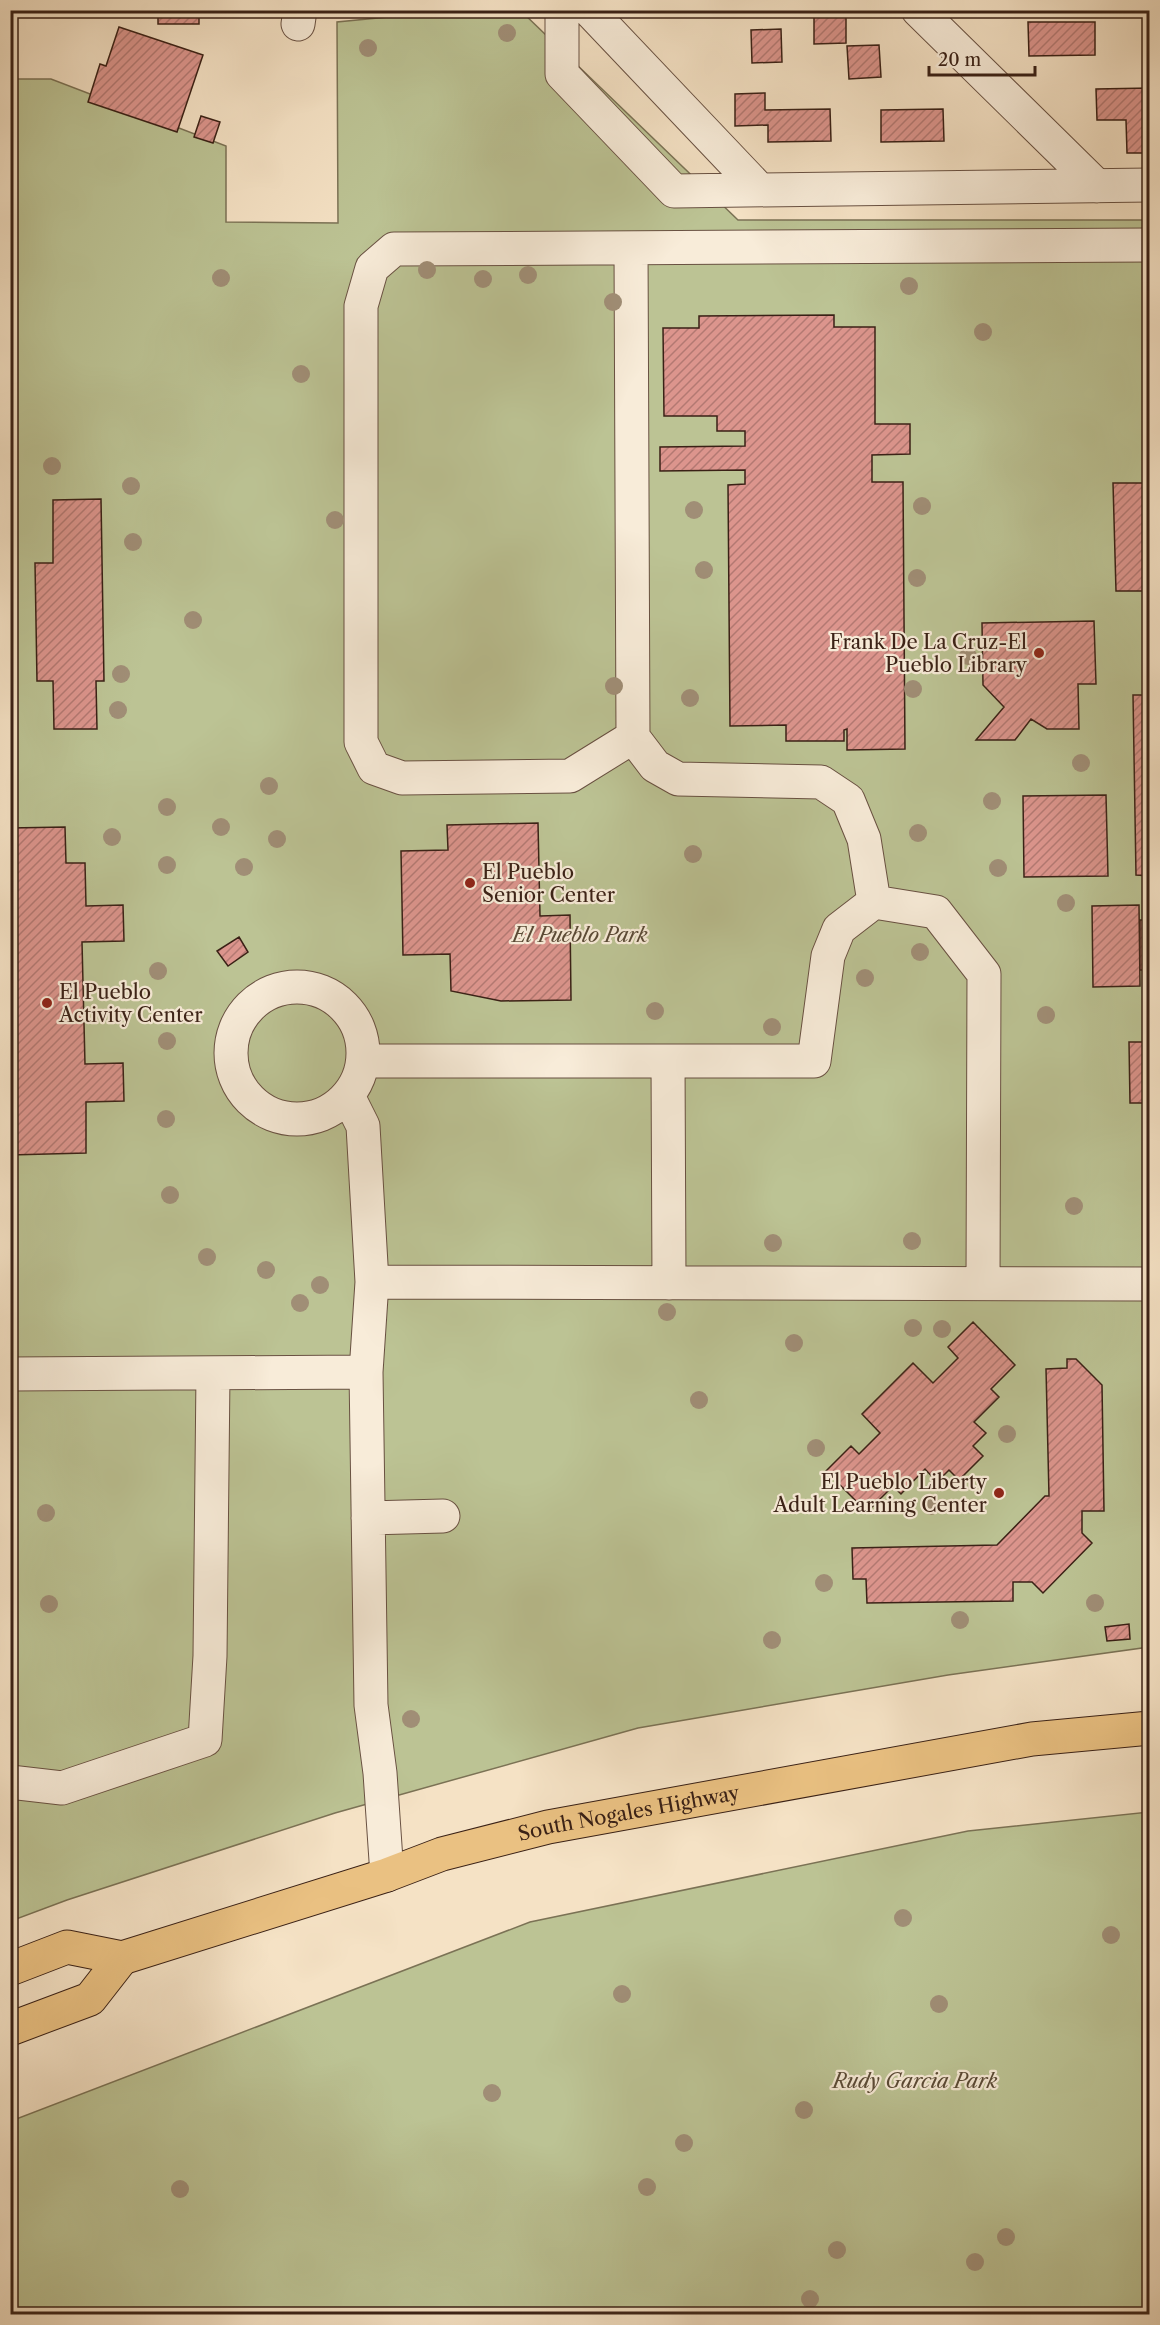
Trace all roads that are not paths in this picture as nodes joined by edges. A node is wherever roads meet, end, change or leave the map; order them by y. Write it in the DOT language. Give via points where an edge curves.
graph roads {
  1 [pos="562,10"];
  2 [pos="590,10"];
  3 [pos="918,10"];
  4 [pos="1149,185"];
  5 [pos="1097,186"];
  6 [pos="758,188"];
  7 [pos="1149,245"];
  8 [pos="631,248"];
  9 [pos="633,737"];
  10 [pos="873,902"];
  11 [pos="363,1061"];
  12 [pos="668,1061"];
  13 [pos="348,1096"];
  14 [pos="372,1282"];
  15 [pos="669,1283"];
  16 [pos="983,1283"];
  17 [pos="1149,1284"];
  18 [pos="366,1371"];
  19 [pos="10,1374"];
  20 [pos="213,1374"];
  21 [pos="443,1516"];
  22 [pos="368,1518"];
  23 [pos="1149,1728"];
  24 [pos="10,1782"];
  25 [pos="387,1875"];
  26 [pos="122,1958"];
  27 [pos="10,1969"];
  28 [pos="10,2030"];
  1 -- 6 [label="lane" via="562,74 674,190"];
  2 -- 6 [label="lane"];
  3 -- 5 [label="lane"];
  4 -- 5 [label="lane"];
  5 -- 6 [label="lane"];
  7 -- 8 [label="lane"];
  8 -- 9 [label="lane"];
  8 -- 9 [label="lane" via="394,249 372,268 361,306 361,742 374,768 402,778 570,776"];
  9 -- 10 [label="lane" via="655,766 678,779 821,782 848,800 864,839"];
  10 -- 12 [label="lane" via="839,929 828,956 814,1061"];
  10 -- 16 [label="lane" via="936,912 984,974"];
  11 -- 12 [label="lane"];
  11 -- 13 [label="lane"];
  11 -- 13 [label="lane" via="362,1039 354,1018 339,1001 320,990 298,986 276,989 256,1000 241,1016 232,1037 230,1059 236,1081 248,1099 266,1113 287,1119 310,1119 331,1111"];
  12 -- 15 [label="lane"];
  13 -- 14 [label="lane" via="363,1126"];
  14 -- 15 [label="lane"];
  14 -- 18 [label="lane"];
  15 -- 16 [label="lane"];
  16 -- 17 [label="lane"];
  18 -- 20 [label="lane"];
  18 -- 22 [label="lane"];
  19 -- 20 [label="lane"];
  20 -- 24 [label="lane" via="210,1656 205,1740 62,1788"];
  21 -- 22 [label="lane"];
  22 -- 25 [label="lane" via="371,1705"];
  23 -- 25 [label="main road, South Nogales Highway" via="1032,1739 548,1827 442,1854"];
  25 -- 26 [label="main road, South Nogales Highway"];
  26 -- 27 [label="main road, South Nogales Highway" via="67,1947"];
  26 -- 28 [label="main road" via="90,1999"];
}
